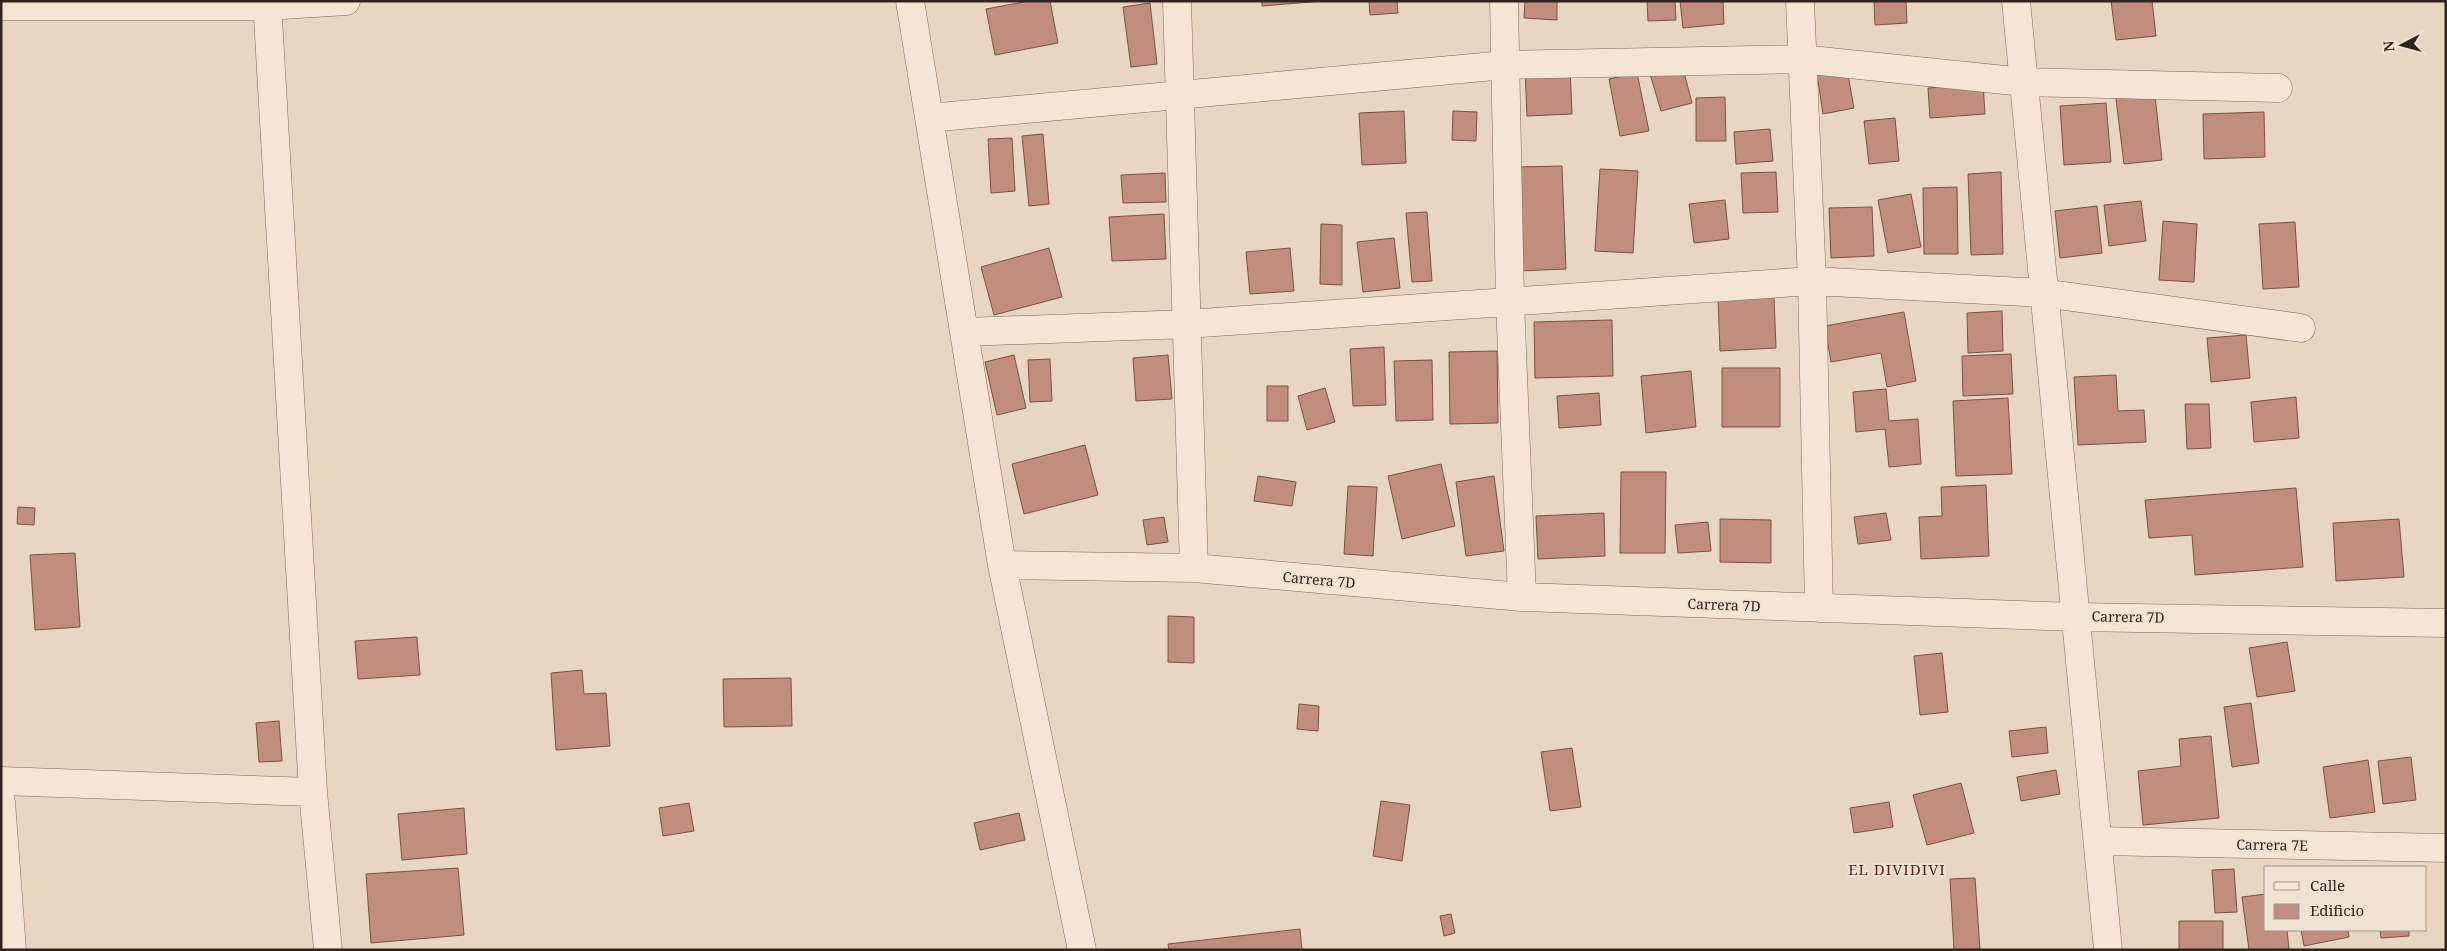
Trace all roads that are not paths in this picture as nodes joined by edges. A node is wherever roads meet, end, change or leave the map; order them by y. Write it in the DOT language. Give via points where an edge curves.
graph roads {
  1 [pos="346,1"];
  2 [pos="910,1"];
  3 [pos="1177,1"];
  4 [pos="1504,1"];
  5 [pos="1800,1"];
  6 [pos="2016,1"];
  7 [pos="267,3"];
  8 [pos="1,6"];
  9 [pos="1801,59"];
  10 [pos="1505,65"];
  11 [pos="2024,82"];
  12 [pos="2278,88"];
  13 [pos="1180,96"];
  14 [pos="929,118"];
  15 [pos="1812,281"];
  16 [pos="2042,293"];
  17 [pos="1510,302"];
  18 [pos="1187,324"];
  19 [pos="2301,328"];
  20 [pos="964,332"];
  21 [pos="1002,565"];
  22 [pos="1194,568"];
  23 [pos="1522,597"];
  24 [pos="1819,608"];
  25 [pos="2076,617"];
  26 [pos="2446,623"];
  27 [pos="1,781"];
  28 [pos="313,792"];
  29 [pos="1,802"];
  30 [pos="2098,841"];
  31 [pos="2446,848"];
  32 [pos="12,950"];
  33 [pos="328,950"];
  34 [pos="1082,950"];
  35 [pos="2108,950"];
  1 -- 7 [label="street"];
  2 -- 14 [label="street"];
  3 -- 13 [label="street"];
  4 -- 10 [label="street"];
  5 -- 9 [label="street"];
  6 -- 11 [label="street"];
  7 -- 8 [label="street"];
  7 -- 28 [label="street"];
  9 -- 10 [label="street"];
  9 -- 11 [label="street"];
  9 -- 15 [label="street"];
  10 -- 13 [label="street"];
  10 -- 17 [label="street"];
  11 -- 12 [label="street"];
  11 -- 16 [label="street"];
  13 -- 14 [label="street"];
  13 -- 18 [label="street"];
  14 -- 20 [label="street"];
  15 -- 16 [label="street"];
  15 -- 17 [label="street"];
  15 -- 24 [label="street"];
  16 -- 19 [label="street"];
  16 -- 25 [label="street"];
  17 -- 18 [label="street"];
  17 -- 23 [label="street"];
  18 -- 20 [label="street"];
  18 -- 22 [label="street"];
  20 -- 21 [label="street"];
  21 -- 22 [label="street, Carrera 7D"];
  21 -- 34 [label="street"];
  22 -- 23 [label="street, Carrera 7D"];
  23 -- 24 [label="street, Carrera 7D"];
  24 -- 25 [label="street, Carrera 7D"];
  25 -- 26 [label="street, Carrera 7D"];
  25 -- 30 [label="street"];
  27 -- 28 [label="street"];
  28 -- 33 [label="street"];
  29 -- 32 [label="street"];
  30 -- 31 [label="street, Carrera 7E"];
  30 -- 35 [label="street"];
}
